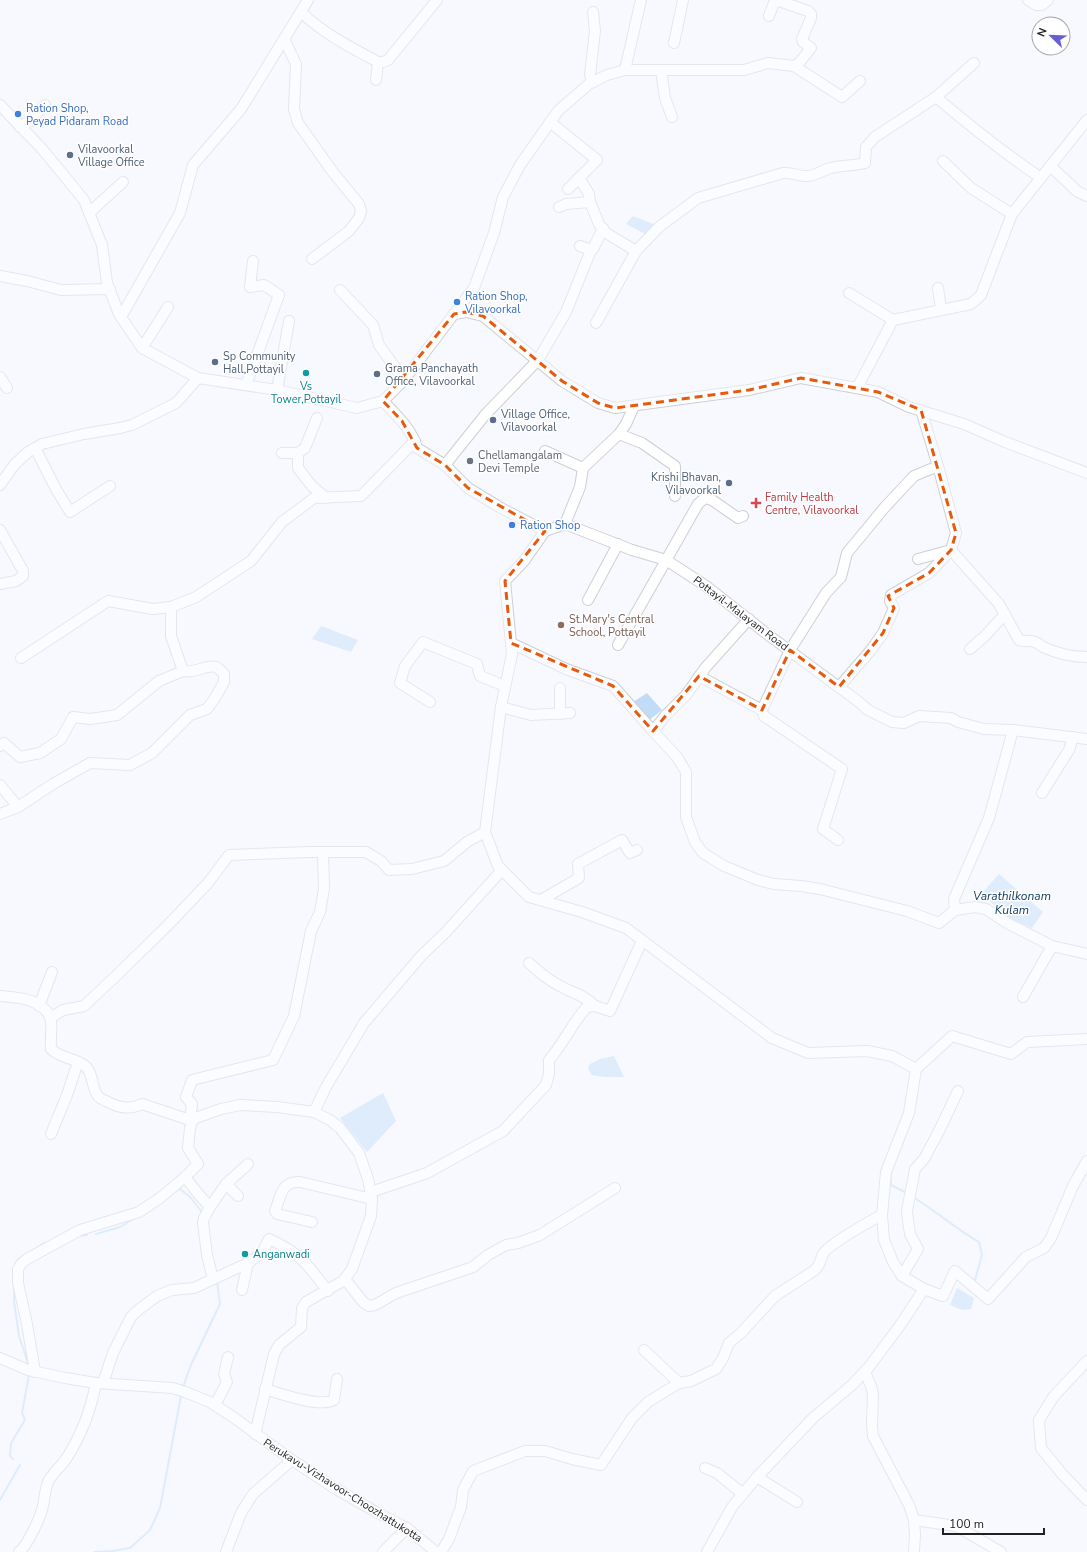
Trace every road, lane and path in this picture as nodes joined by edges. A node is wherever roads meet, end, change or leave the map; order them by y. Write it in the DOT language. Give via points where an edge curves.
graph roads {
  1 [pos="308,0"];
  2 [pos="437,0"];
  3 [pos="641,0"];
  4 [pos="683,0"];
  5 [pos="776,0"];
  6 [pos="1028,0"];
  7 [pos="1048,0"];
  8 [pos="301,12"];
  9 [pos="594,12"];
  10 [pos="768,16"];
  11 [pos="284,39"];
  12 [pos="674,43"];
  13 [pos="378,62"];
  14 [pos="974,63"];
  15 [pos="794,66"];
  16 [pos="625,70"];
  17 [pos="661,70"];
  18 [pos="376,80"];
  19 [pos="860,81"];
  20 [pos="593,82"];
  21 [pos="936,97"];
  22 [pos="0,105"];
  23 [pos="45,105"];
  24 [pos="672,117"];
  25 [pos="1087,120"];
  26 [pos="550,122"];
  27 [pos="20,127"];
  28 [pos="943,161"];
  29 [pos="1050,166"];
  30 [pos="579,178"];
  31 [pos="1041,178"];
  32 [pos="123,182"];
  33 [pos="568,189"];
  34 [pos="1087,196"];
  35 [pos="590,202"];
  36 [pos="559,207"];
  37 [pos="89,213"];
  38 [pos="1012,214"];
  39 [pos="603,228"];
  40 [pos="580,246"];
  41 [pos="591,250"];
  42 [pos="636,251"];
  43 [pos="312,259"];
  44 [pos="253,261"];
  45 [pos="0,276"];
  46 [pos="938,288"];
  47 [pos="110,289"];
  48 [pos="340,290"];
  49 [pos="849,293"];
  50 [pos="168,307"];
  51 [pos="941,310"];
  52 [pos="454,314"];
  53 [pos="121,317"];
  54 [pos="893,320"];
  55 [pos="289,321"];
  56 [pos="596,323"];
  57 [pos="142,348"];
  58 [pos="538,360"];
  59 [pos="0,377"];
  60 [pos="198,378"];
  61 [pos="404,380"];
  62 [pos="246,385"];
  63 [pos="7,388"];
  64 [pos="858,388"];
  65 [pos="277,390"];
  66 [pos="383,401"];
  67 [pos="634,406"];
  68 [pos="921,410"];
  69 [pos="317,418"];
  70 [pos="619,434"];
  71 [pos="415,441"];
  72 [pos="35,448"];
  73 [pos="545,451"];
  74 [pos="282,453"];
  75 [pos="298,453"];
  76 [pos="445,465"];
  77 [pos="938,466"];
  78 [pos="583,468"];
  79 [pos="1087,472"];
  80 [pos="0,485"];
  81 [pos="110,486"];
  82 [pos="675,496"];
  83 [pos="326,498"];
  84 [pos="743,516"];
  85 [pos="565,524"];
  86 [pos="0,530"];
  87 [pos="545,531"];
  88 [pos="618,544"];
  89 [pos="951,550"];
  90 [pos="918,559"];
  91 [pos="666,560"];
  92 [pos="0,584"];
  93 [pos="588,600"];
  94 [pos="171,607"];
  95 [pos="1004,614"];
  96 [pos="749,619"];
  97 [pos="510,643"];
  98 [pos="618,645"];
  99 [pos="970,649"];
  100 [pos="790,650"];
  101 [pos="1087,657"];
  102 [pos="21,658"];
  103 [pos="183,671"];
  104 [pos="699,676"];
  105 [pos="505,686"];
  106 [pos="839,687"];
  107 [pos="560,688"];
  108 [pos="430,702"];
  109 [pos="501,707"];
  110 [pos="762,710"];
  111 [pos="570,713"];
  112 [pos="560,714"];
  113 [pos="1013,730"];
  114 [pos="653,731"];
  115 [pos="1073,737"];
  116 [pos="1087,739"];
  117 [pos="0,746"];
  118 [pos="0,785"];
  119 [pos="1042,793"];
  120 [pos="18,807"];
  121 [pos="0,814"];
  122 [pos="485,832"];
  123 [pos="838,840"];
  124 [pos="637,850"];
  125 [pos="323,852"];
  126 [pos="502,870"];
  127 [pos="541,900"];
  128 [pos="955,910"];
  129 [pos="642,941"];
  130 [pos="1052,946"];
  131 [pos="1087,954"];
  132 [pos="529,963"];
  133 [pos="52,972"];
  134 [pos="0,996"];
  135 [pos="1023,997"];
  136 [pos="38,1006"];
  137 [pos="595,1006"];
  138 [pos="50,1018"];
  139 [pos="1087,1039"];
  140 [pos="78,1062"];
  141 [pos="916,1069"];
  142 [pos="958,1091"];
  143 [pos="314,1112"];
  144 [pos="191,1119"];
  145 [pos="51,1134"];
  146 [pos="1087,1160"];
  147 [pos="248,1164"];
  148 [pos="186,1177"];
  149 [pos="226,1184"];
  150 [pos="615,1188"];
  151 [pos="372,1195"];
  152 [pos="238,1196"];
  153 [pos="210,1207"];
  154 [pos="882,1215"];
  155 [pos="312,1222"];
  156 [pos="248,1263"];
  157 [pos="902,1276"];
  158 [pos="215,1278"];
  159 [pos="345,1279"];
  160 [pos="924,1289"];
  161 [pos="242,1290"];
  162 [pos="328,1291"];
  163 [pos="644,1350"];
  164 [pos="228,1357"];
  165 [pos="0,1358"];
  166 [pos="1087,1361"];
  167 [pos="35,1372"];
  168 [pos="865,1372"];
  169 [pos="337,1379"];
  170 [pos="100,1383"];
  171 [pos="679,1383"];
  172 [pos="265,1389"];
  173 [pos="215,1405"];
  174 [pos="254,1434"];
  175 [pos="292,1460"];
  176 [pos="705,1468"];
  177 [pos="757,1477"];
  178 [pos="743,1494"];
  179 [pos="1087,1500"];
  180 [pos="797,1502"];
  181 [pos="914,1520"];
  182 [pos="407,1528"];
  183 [pos="998,1551"];
  184 [pos="19,1552"];
  185 [pos="226,1552"];
  186 [pos="383,1552"];
  187 [pos="436,1552"];
  188 [pos="441,1552"];
  189 [pos="707,1552"];
  190 [pos="914,1552"];
  1 -- 8 [label="street"];
  2 -- 13 [label="street" via="388,60"];
  3 -- 16 [label="street"];
  4 -- 12 [label="street"];
  5 -- 10 [label="street"];
  5 -- 15 [label="street" via="811,14 802,39 811,48"];
  6 -- 7 [label="street" via="1036,5 1042,5"];
  8 -- 11 [label="street"];
  8 -- 13 [label="street" via="314,25 337,40"];
  9 -- 20 [label="street" via="595,32 590,75"];
  11 -- 43 [label="street" via="296,64 294,109 298,123 359,204 361,211 349,231"];
  11 -- 53 [label="street" via="241,109 193,165 180,213"];
  13 -- 18 [label="street"];
  14 -- 21 [label="street"];
  15 -- 17 [label="street" via="768,63 744,70"];
  15 -- 19 [label="street" via="842,97"];
  16 -- 17 [label="street"];
  16 -- 20 [label="street"];
  17 -- 24 [label="street" via="665,98"];
  20 -- 26 [label="street"];
  21 -- 31 [label="street" via="1010,157"];
  21 -- 42 [label="street" via="874,137 866,147 865,163 831,168 805,176 792,172 783,173 698,198 659,227"];
  22 -- 27 [label="street"];
  23 -- 27 [label="street"];
  25 -- 29 [label="street"];
  26 -- 30 [label="street" via="597,160"];
  26 -- 52 [label="street" via="520,165 503,197 494,233 474,288"];
  27 -- 37 [label="street" via="43,150 84,200"];
  28 -- 38 [label="street" via="971,188"];
  29 -- 31 [label="street"];
  29 -- 34 [label="street" via="1078,192"];
  30 -- 33 [label="street"];
  30 -- 35 [label="street" via="589,194"];
  31 -- 38 [label="street"];
  32 -- 37 [label="street"];
  35 -- 36 [label="street"];
  35 -- 39 [label="street"];
  37 -- 47 [label="street" via="102,245"];
  38 -- 51 [label="street" via="981,295 971,304"];
  39 -- 41 [label="street"];
  39 -- 42 [label="street" via="606,233"];
  40 -- 41 [label="street"];
  41 -- 58 [label="street" via="566,312"];
  42 -- 56 [label="street"];
  44 -- 62 [label="street" via="250,287 264,285 279,295"];
  45 -- 47 [label="street" via="60,290"];
  46 -- 51 [label="street"];
  47 -- 53 [label="street"];
  48 -- 61 [label="street" via="373,325 379,345"];
  49 -- 54 [label="street"];
  50 -- 57 [label="street"];
  51 -- 54 [label="street"];
  52 -- 58 [label="street" via="466,312 483,316"];
  52 -- 61 [label="street"];
  53 -- 57 [label="street"];
  54 -- 64 [label="street"];
  55 -- 65 [label="street"];
  57 -- 60 [label="street"];
  58 -- 67 [label="street" via="562,381 598,403 615,408"];
  58 -- 76 [label="street" via="485,415"];
  59 -- 63 [label="street"];
  60 -- 62 [label="street"];
  60 -- 72 [label="street" via="176,403 132,425 67,437"];
  61 -- 66 [label="street"];
  62 -- 65 [label="street"];
  64 -- 67 [label="street" via="801,378 749,390"];
  64 -- 68 [label="street" via="878,392"];
  65 -- 66 [label="street" via="357,408"];
  66 -- 71 [label="street" via="402,421"];
  67 -- 70 [label="street"];
  68 -- 77 [label="street"];
  68 -- 79 [label="street"];
  69 -- 75 [label="street" via="305,448"];
  70 -- 78 [label="street"];
  70 -- 82 [label="street" via="642,443 674,466"];
  71 -- 76 [label="street" via="417,448"];
  71 -- 83 [label="street" via="361,496"];
  72 -- 80 [label="street" via="14,465"];
  72 -- 81 [label="street" via="70,512"];
  73 -- 78 [label="street"];
  74 -- 75 [label="street"];
  75 -- 83 [label="street" via="298,468 311,485"];
  76 -- 87 [label="street" via="468,488"];
  77 -- 89 [label="street" via="956,533"];
  77 -- 100 [label="street" via="914,476 847,553 840,577 826,593"];
  78 -- 85 [label="street" via="580,487"];
  83 -- 94 [label="street" via="314,498 282,522 251,561 196,597"];
  84 -- 91 [label="street" via="738,518 705,498 698,504"];
  85 -- 87 [label="street"];
  85 -- 88 [label="street, Pottayil-Malayam Road"];
  86 -- 92 [label="street" via="23,571 23,576 16,581"];
  87 -- 97 [label="street" via="524,561 504,581"];
  88 -- 91 [label="street, Pottayil-Malayam Road"];
  88 -- 93 [label="street"];
  89 -- 90 [label="street"];
  89 -- 95 [label="street" via="991,594"];
  89 -- 106 [label="street" via="929,573 891,595 890,601 894,608 883,633"];
  91 -- 96 [label="street, Pottayil-Malayam Road"];
  91 -- 98 [label="street"];
  94 -- 102 [label="street" via="153,609 108,601"];
  94 -- 103 [label="street" via="171,636"];
  95 -- 99 [label="street"];
  95 -- 101 [label="street" via="1019,640 1034,641 1063,654"];
  96 -- 100 [label="street, Pottayil-Malayam Road"];
  96 -- 104 [label="street"];
  97 -- 105 [label="street" via="512,654"];
  97 -- 114 [label="street" via="614,686"];
  100 -- 106 [label="street, Pottayil-Malayam Road"];
  100 -- 110 [label="street"];
  103 -- 117 [label="street" via="159,681 116,715 73,717 61,739 40,753 20,757 4,743"];
  103 -- 120 [label="street" via="216,667 224,674 224,682 207,709 190,715 152,753 130,765 90,763"];
  104 -- 110 [label="street"];
  104 -- 114 [label="street" via="686,695 664,716"];
  105 -- 108 [label="street" via="480,676 477,664 424,642 405,666 400,683"];
  105 -- 109 [label="street"];
  106 -- 113 [label="street, Pottayil-Malayam Road" via="868,710 892,722 904,723 919,716 935,716 951,718 984,729"];
  107 -- 112 [label="street"];
  109 -- 112 [label="street" via="531,715"];
  109 -- 122 [label="street"];
  110 -- 123 [label="street" via="764,716 842,769 823,829"];
  111 -- 112 [label="street"];
  113 -- 115 [label="street, Pottayil-Malayam Road"];
  113 -- 128 [label="street" via="995,801 954,899"];
  114 -- 128 [label="street" via="677,756 686,772 686,817 695,842 703,853 724,866 758,880 820,889 907,911 939,923"];
  115 -- 116 [label="street, Pottayil-Malayam Road"];
  115 -- 119 [label="street" via="1069,750"];
  118 -- 120 [label="street"];
  120 -- 121 [label="street"];
  122 -- 125 [label="street" via="467,842 444,861 412,869 389,870 381,861 366,852"];
  122 -- 126 [label="street" via="498,866"];
  124 -- 127 [label="street" via="630,853 622,840 578,864 579,878"];
  125 -- 138 [label="street" via="229,855 168,925 84,1006 63,1010"];
  125 -- 144 [label="street" via="324,889 320,912 311,932 294,1016 273,1060 192,1080 186,1097 192,1104"];
  126 -- 127 [label="street" via="529,897"];
  126 -- 143 [label="street" via="364,1023"];
  127 -- 129 [label="street" via="626,928"];
  128 -- 130 [label="street" via="975,907 986,909"];
  129 -- 137 [label="street" via="610,1011"];
  129 -- 141 [label="street" via="772,1038 808,1053 867,1051 892,1056"];
  130 -- 131 [label="street"];
  130 -- 135 [label="street"];
  132 -- 137 [label="street" via="546,978 587,998"];
  133 -- 136 [label="street"];
  134 -- 136 [label="street" via="20,998"];
  136 -- 138 [label="street"];
  137 -- 151 [label="street" via="587,1007 580,1014 560,1048 549,1060 546,1085 503,1131 427,1173"];
  138 -- 140 [label="street" via="51,1049"];
  139 -- 141 [label="street" via="1027,1042 1011,1054 952,1036"];
  140 -- 144 [label="street" via="88,1070 99,1097 111,1104 123,1108 142,1104"];
  140 -- 145 [label="street"];
  141 -- 154 [label="street" via="908,1114 886,1172"];
  142 -- 157 [label="street" via="924,1159 915,1169 908,1211 910,1234 918,1249"];
  143 -- 144 [label="street" via="240,1105"];
  143 -- 151 [label="street" via="340,1128 359,1153"];
  144 -- 148 [label="street" via="188,1148 198,1164"];
  146 -- 160 [label="street" via="1044,1248 1026,1257 988,1299 955,1271 943,1296"];
  147 -- 149 [label="street"];
  148 -- 153 [label="street"];
  148 -- 167 [label="street" via="139,1212 80,1230 21,1264 18,1269 18,1283"];
  149 -- 152 [label="street"];
  149 -- 153 [label="street"];
  150 -- 159 [label="street" via="540,1235 506,1245 488,1254 473,1267 396,1293 375,1305 369,1306 363,1302"];
  151 -- 155 [label="street" via="300,1182 286,1184 275,1211 277,1214"];
  151 -- 159 [label="street" via="371,1216 352,1269"];
  153 -- 158 [label="street" via="204,1218 206,1255"];
  154 -- 157 [label="street" via="884,1240"];
  154 -- 171 [label="street" via="831,1246 815,1270 775,1296 741,1333 728,1343 716,1369 691,1382"];
  156 -- 158 [label="street"];
  156 -- 161 [label="street"];
  156 -- 162 [label="street" via="262,1253 269,1239 292,1250 306,1262"];
  157 -- 160 [label="street"];
  158 -- 170 [label="street" via="194,1288 172,1290 157,1296 137,1311 131,1317"];
  159 -- 162 [label="street"];
  160 -- 168 [label="street"];
  162 -- 172 [label="street" via="306,1302 302,1308 300,1327 279,1345 274,1354"];
  163 -- 171 [label="street"];
  164 -- 173 [label="street" via="224,1374 227,1382"];
  165 -- 167 [label="street, Perukavu-Vizhavoor-Choozhattukotta"];
  166 -- 179 [label="street" via="1054,1396 1039,1420 1042,1448"];
  167 -- 170 [label="street, Perukavu-Vizhavoor-Choozhattukotta"];
  168 -- 177 [label="street" via="813,1418"];
  168 -- 181 [label="street" via="873,1394 873,1436 909,1505"];
  169 -- 172 [label="street" via="334,1400 330,1402 308,1401"];
  170 -- 173 [label="street, Perukavu-Vizhavoor-Choozhattukotta" via="173,1388"];
  170 -- 184 [label="street" via="81,1432 49,1481 43,1496 42,1510 25,1547"];
  171 -- 188 [label="street" via="648,1402 632,1418 601,1465 545,1451 525,1451 473,1471 463,1490 461,1507 449,1540"];
  172 -- 174 [label="street"];
  173 -- 174 [label="street, Perukavu-Vizhavoor-Choozhattukotta"];
  174 -- 175 [label="street, Perukavu-Vizhavoor-Choozhattukotta"];
  175 -- 182 [label="street, Perukavu-Vizhavoor-Choozhattukotta" via="356,1501"];
  175 -- 185 [label="street" via="253,1494 241,1513"];
  176 -- 178 [label="street" via="716,1473"];
  177 -- 178 [label="street"];
  177 -- 180 [label="street"];
  178 -- 189 [label="street" via="732,1507"];
  181 -- 183 [label="street" via="956,1526"];
  181 -- 190 [label="street"];
  182 -- 186 [label="street"];
  182 -- 187 [label="street, Perukavu-Vizhavoor-Choozhattukotta"];
}
